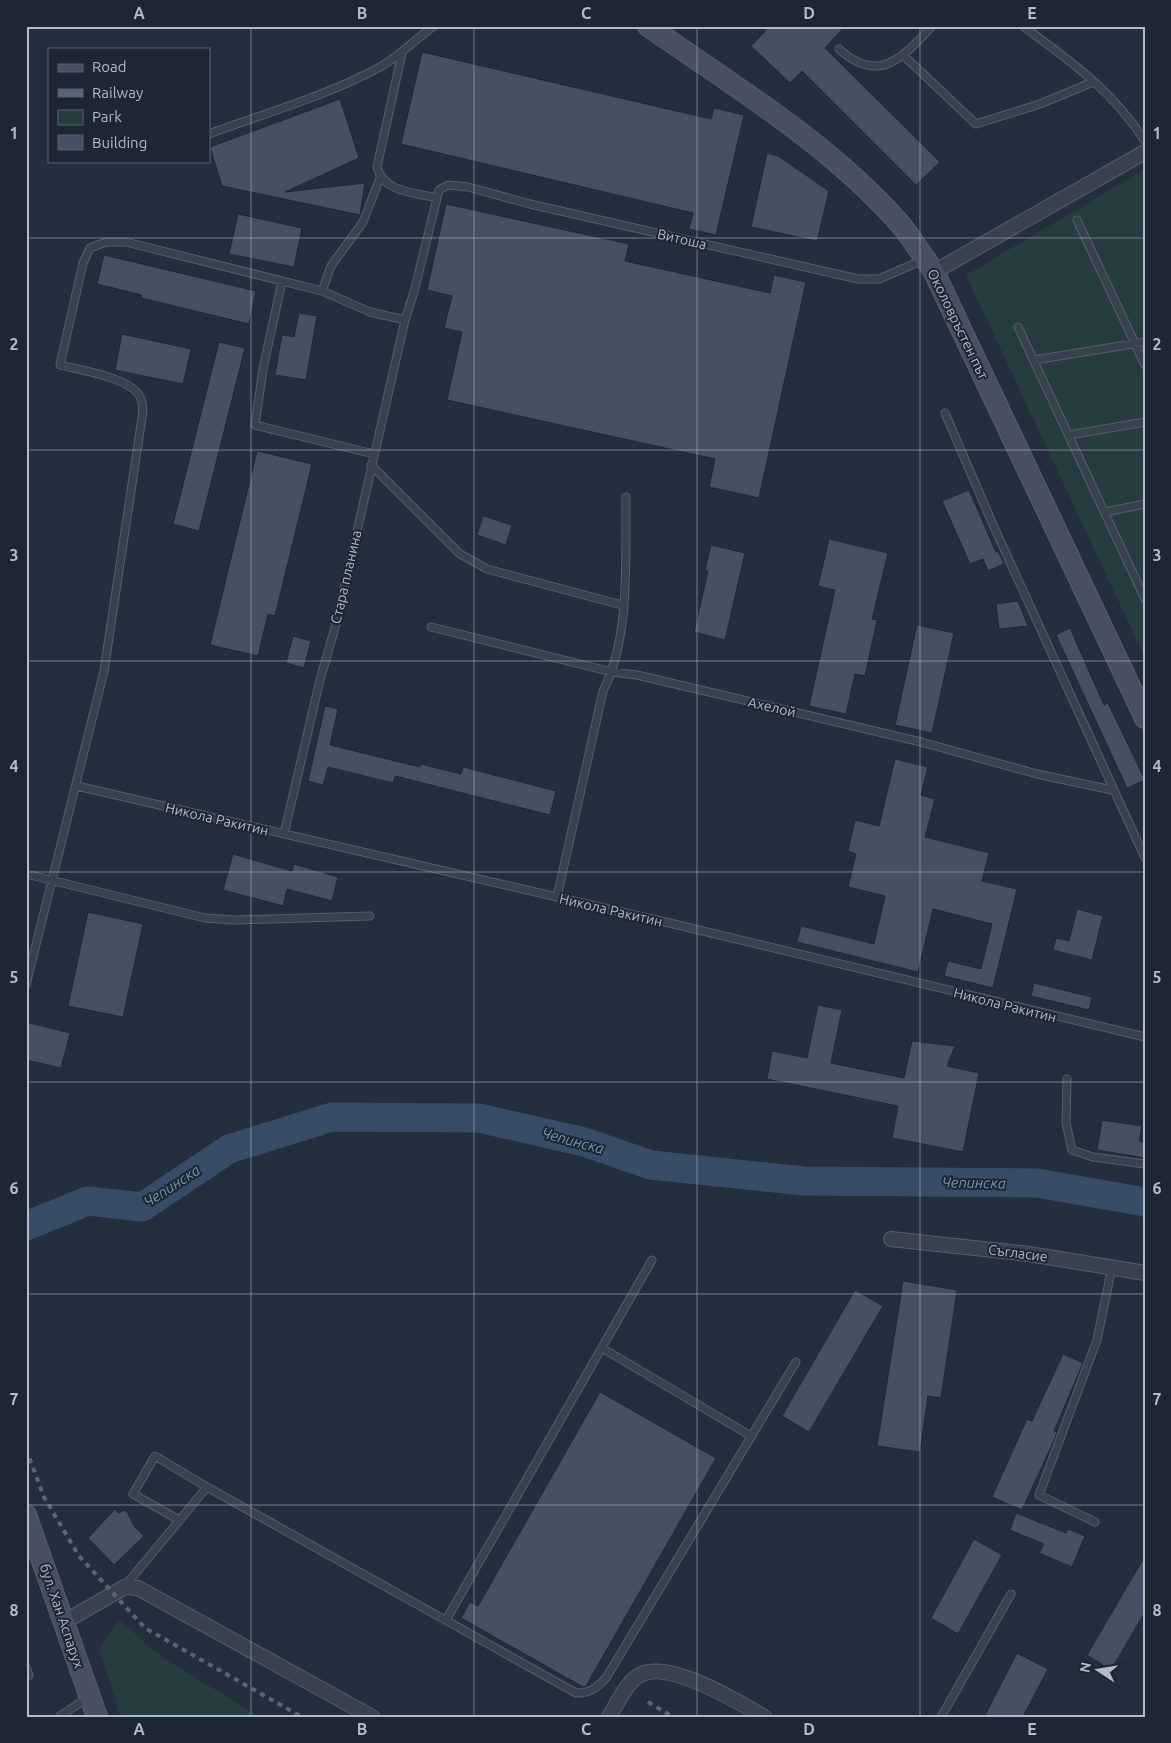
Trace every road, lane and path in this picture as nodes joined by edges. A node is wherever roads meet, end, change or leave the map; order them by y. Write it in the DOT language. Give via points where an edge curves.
graph roads {
  1 [pos="434,26"];
  2 [pos="648,26"];
  3 [pos="932,26"];
  4 [pos="1023,26"];
  5 [pos="839,49"];
  6 [pos="402,53"];
  7 [pos="904,56"];
  8 [pos="1093,82"];
  9 [pos="210,134"];
  10 [pos="1145,141"];
  11 [pos="1145,152"];
  12 [pos="380,178"];
  13 [pos="438,194"];
  14 [pos="1077,220"];
  15 [pos="929,265"];
  16 [pos="282,281"];
  17 [pos="322,291"];
  18 [pos="405,320"];
  19 [pos="1018,327"];
  20 [pos="1145,342"];
  21 [pos="1134,343"];
  22 [pos="1034,360"];
  23 [pos="1145,365"];
  24 [pos="945,413"];
  25 [pos="1145,422"];
  26 [pos="1069,435"];
  27 [pos="374,454"];
  28 [pos="371,465"];
  29 [pos="626,497"];
  30 [pos="1145,504"];
  31 [pos="1105,512"];
  32 [pos="1141,584"];
  33 [pos="1145,599"];
  34 [pos="622,605"];
  35 [pos="431,627"];
  36 [pos="612,672"];
  37 [pos="1145,718"];
  38 [pos="77,786"];
  39 [pos="1112,790"];
  40 [pos="284,834"];
  41 [pos="1145,858"];
  42 [pos="26,874"];
  43 [pos="52,880"];
  44 [pos="557,897"];
  45 [pos="370,916"];
  46 [pos="26,985"];
  47 [pos="1145,1038"];
  48 [pos="1067,1080"];
  49 [pos="1145,1164"];
  50 [pos="891,1239"];
  51 [pos="652,1260"];
  52 [pos="1112,1267"];
  53 [pos="1145,1273"];
  54 [pos="602,1348"];
  55 [pos="796,1362"];
  56 [pos="751,1436"];
  57 [pos="207,1486"];
  58 [pos="26,1515"];
  59 [pos="179,1520"];
  60 [pos="1095,1522"];
  61 [pos="125,1587"];
  62 [pos="1011,1594"];
  63 [pos="446,1620"];
  64 [pos="64,1622"];
  65 [pos="26,1667"];
  66 [pos="26,1677"];
  67 [pos="94,1710"];
  68 [pos="59,1717"];
  69 [pos="372,1717"];
  70 [pos="609,1717"];
  71 [pos="764,1717"];
  72 [pos="941,1717"];
  1 -- 6 [label="lane"];
  2 -- 15 [label="street, Околовръстен път" via="820,149 901,226"];
  3 -- 7 [label="lane"];
  4 -- 8 [label="lane"];
  5 -- 7 [label="lane" via="851,60 868,67 883,66"];
  6 -- 9 [label="lane" via="359,78"];
  6 -- 12 [label="lane" via="379,154 377,167"];
  7 -- 8 [label="lane" via="976,124 1040,104"];
  8 -- 10 [label="lane" via="1128,116"];
  11 -- 15 [label="street"];
  12 -- 13 [label="lane" via="389,186"];
  12 -- 17 [label="lane" via="363,222 331,266"];
  13 -- 15 [label="lane, Витоша" via="448,186 468,187 858,278 879,278"];
  13 -- 18 [label="lane, Стара планина"];
  14 -- 21 [label="lane"];
  15 -- 37 [label="street, Околовръстен път"];
  16 -- 17 [label="lane"];
  16 -- 27 [label="lane" via="255,425"];
  16 -- 38 [label="lane" via="126,242 106,242 90,248 83,263 60,365 122,381 141,398 143,411 104,671"];
  17 -- 18 [label="lane" via="370,312"];
  18 -- 27 [label="lane, Стара планина"];
  19 -- 22 [label="lane"];
  20 -- 21 [label="lane"];
  21 -- 22 [label="lane"];
  21 -- 23 [label="lane"];
  22 -- 26 [label="lane"];
  24 -- 39 [label="lane"];
  25 -- 26 [label="lane"];
  26 -- 31 [label="lane"];
  27 -- 28 [label="lane, Стара планина"];
  28 -- 34 [label="lane" via="460,554 486,570"];
  28 -- 40 [label="lane, Стара планина"];
  29 -- 34 [label="lane"];
  30 -- 31 [label="lane"];
  31 -- 32 [label="lane"];
  32 -- 33 [label="lane"];
  34 -- 36 [label="lane" via="619,647"];
  35 -- 36 [label="lane, Ахелой"];
  36 -- 39 [label="lane, Ахелой" via="666,682"];
  36 -- 44 [label="lane" via="603,691"];
  38 -- 40 [label="lane, Никола Ракитин"];
  38 -- 43 [label="lane"];
  39 -- 41 [label="lane"];
  40 -- 44 [label="lane, Никола Ракитин"];
  42 -- 43 [label="lane"];
  43 -- 45 [label="lane" via="205,918"];
  43 -- 46 [label="lane"];
  44 -- 47 [label="lane, Никола Ракитин"];
  48 -- 49 [label="lane" via="1066,1123 1072,1150 1093,1157"];
  50 -- 52 [label="street, Съгласие"];
  51 -- 54 [label="lane"];
  52 -- 53 [label="street, Съгласие"];
  52 -- 60 [label="lane" via="1097,1340 1039,1495"];
  54 -- 56 [label="lane"];
  54 -- 63 [label="lane"];
  55 -- 56 [label="lane"];
  56 -- 63 [label="lane" via="597,1688 576,1693"];
  57 -- 59 [label="lane"];
  57 -- 59 [label="lane" via="154,1456 133,1494"];
  57 -- 63 [label="lane"];
  58 -- 64 [label="street, бул. Хан Аспарух"];
  59 -- 61 [label="lane"];
  61 -- 64 [label="street"];
  61 -- 69 [label="street" via="138,1588"];
  62 -- 72 [label="lane"];
  64 -- 67 [label="street, бул. Хан Аспарух"];
  65 -- 66 [label="lane" via="29,1675"];
  67 -- 68 [label="lane"];
  70 -- 71 [label="street" via="629,1686 641,1674 654,1672 691,1679"];
}
